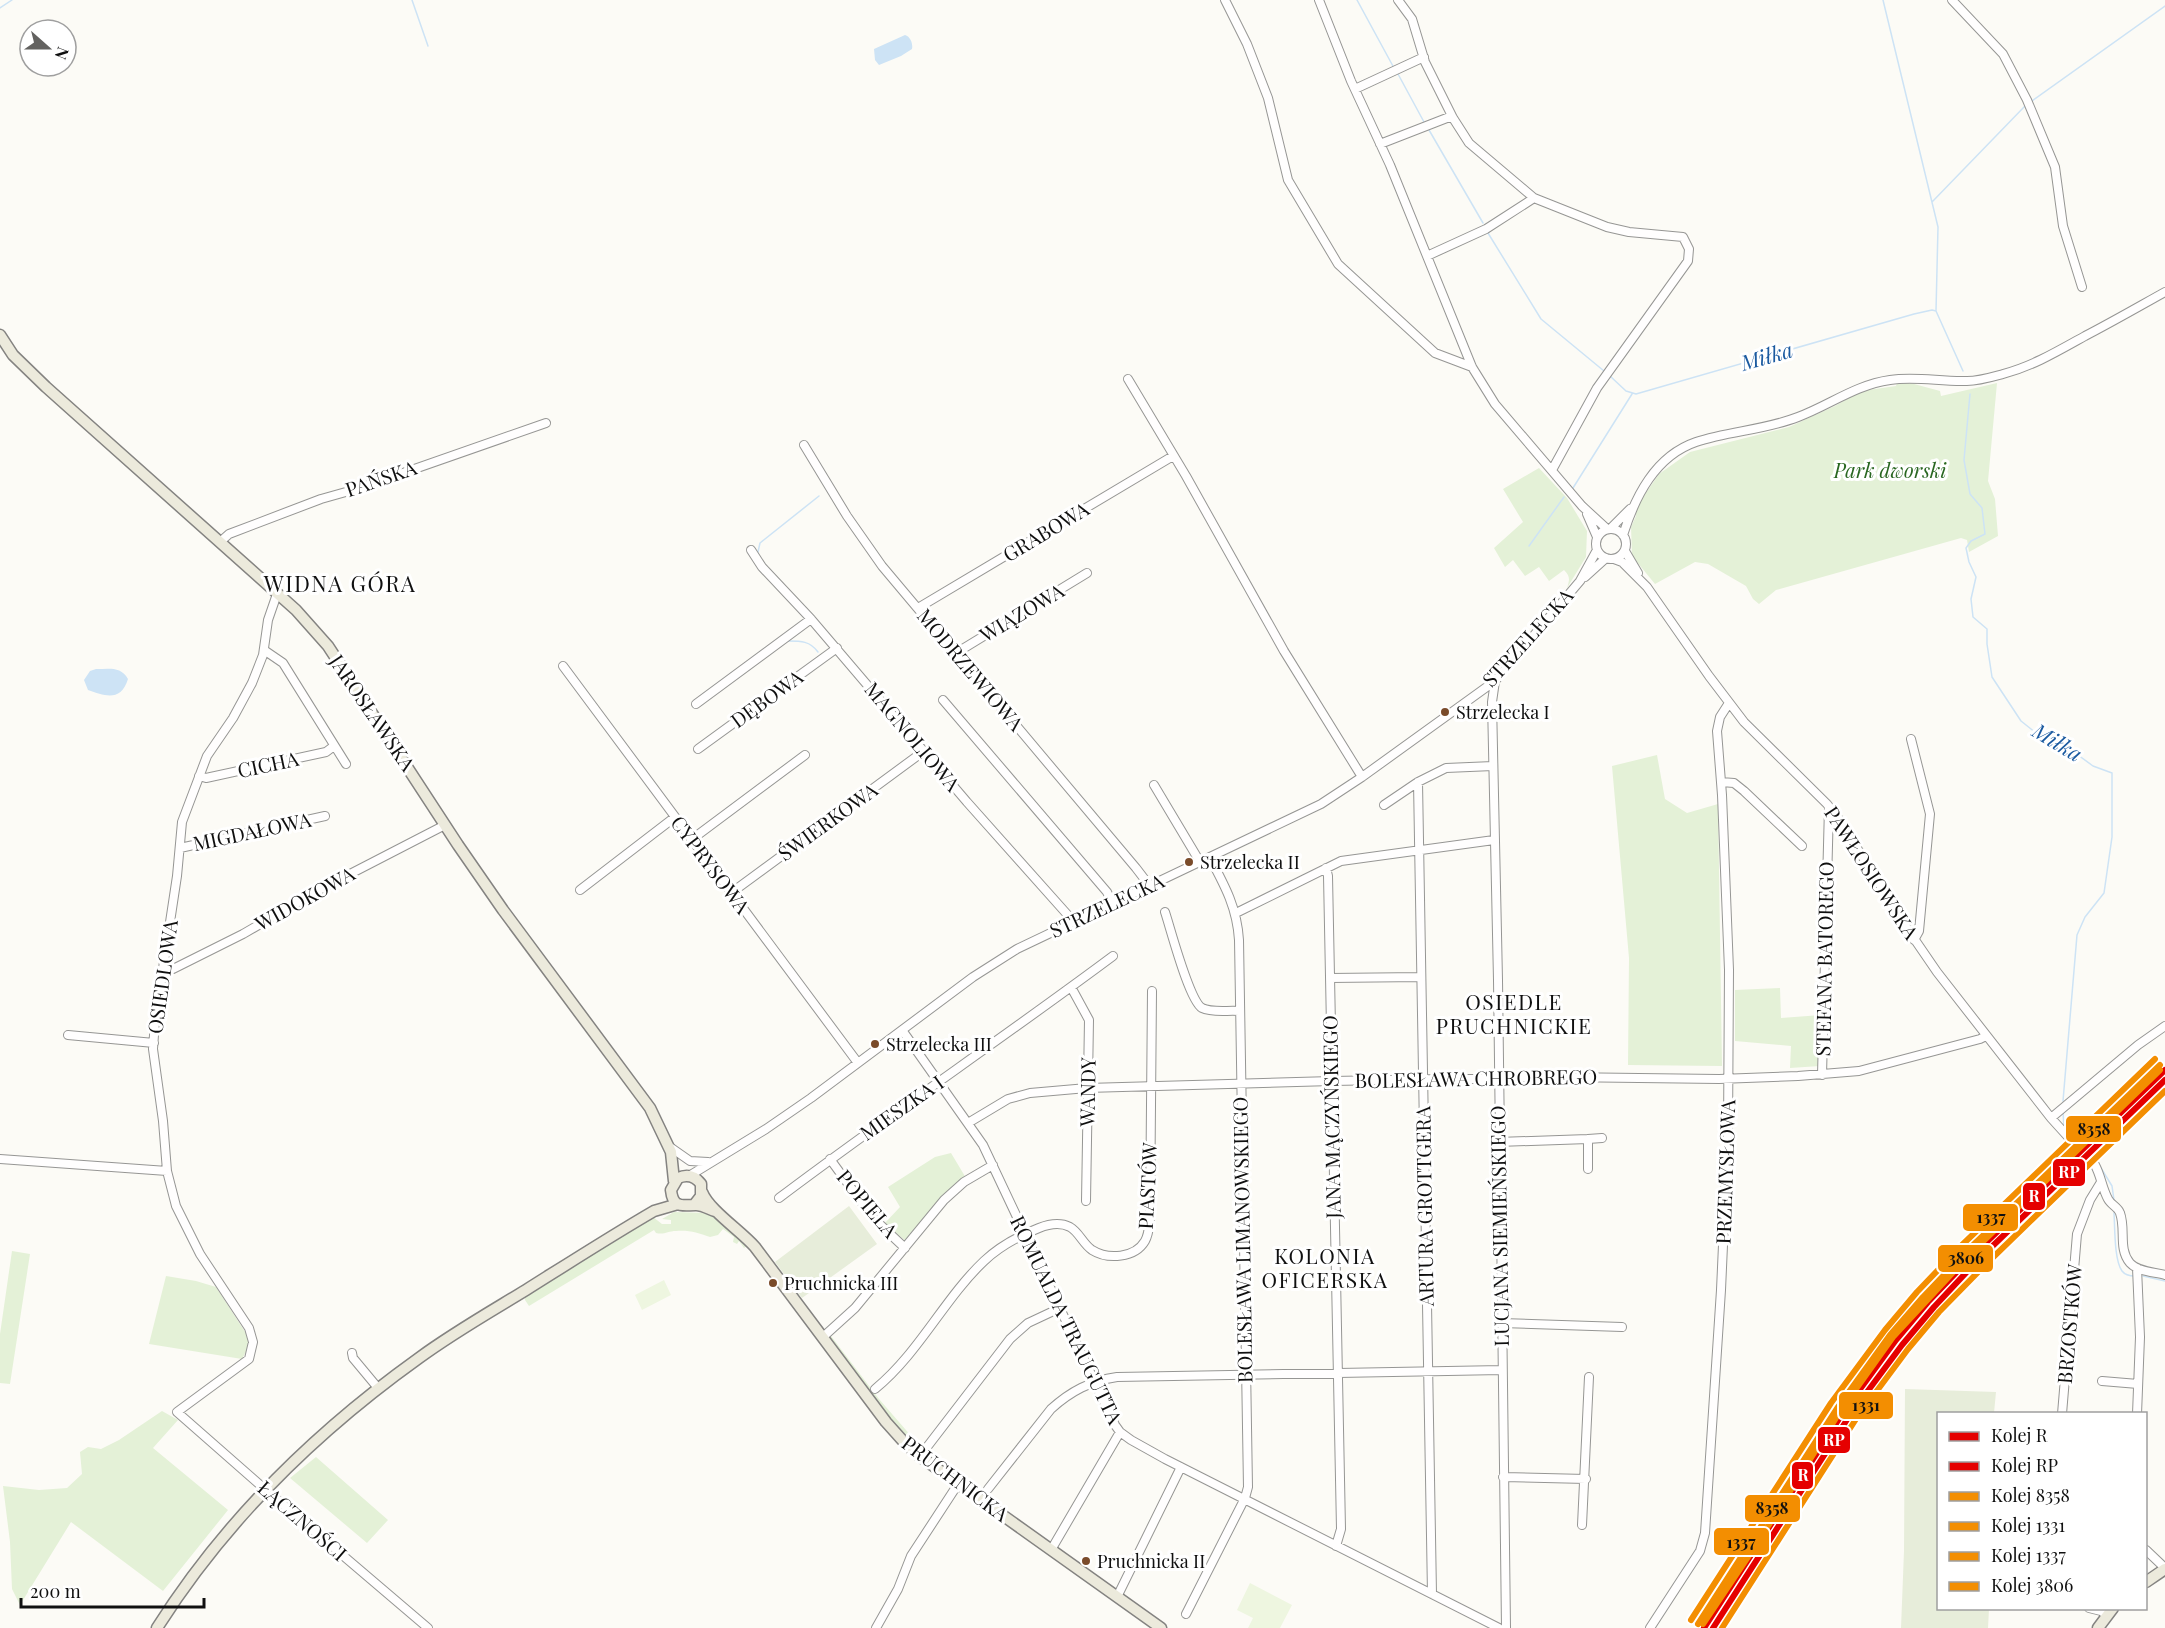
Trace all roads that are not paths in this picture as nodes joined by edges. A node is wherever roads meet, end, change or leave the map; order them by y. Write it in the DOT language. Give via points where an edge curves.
graph roads {
  1 [pos="1225,0"];
  2 [pos="1319,0"];
  3 [pos="1398,0"];
  4 [pos="1952,0"];
  5 [pos="1424,57"];
  6 [pos="1355,89"];
  7 [pos="1452,116"];
  8 [pos="1380,144"];
  9 [pos="1534,198"];
  10 [pos="1427,256"];
  11 [pos="2082,287"];
  12 [pos="2165,292"];
  13 [pos="0,336"];
  14 [pos="1472,367"];
  15 [pos="1128,379"];
  16 [pos="546,423"];
  17 [pos="804,445"];
  18 [pos="1173,456"];
  19 [pos="1552,470"];
  20 [pos="1582,506"];
  21 [pos="1633,506"];
  22 [pos="1608,529"];
  23 [pos="1623,536"];
  24 [pos="1598,537"];
  25 [pos="220,542"];
  26 [pos="752,550"];
  27 [pos="1597,550"];
  28 [pos="1624,551"];
  29 [pos="1610,559"];
  30 [pos="1087,573"];
  31 [pos="1640,578"];
  32 [pos="1580,581"];
  33 [pos="277,594"];
  34 [pos="918,608"];
  35 [pos="812,619"];
  36 [pos="837,648"];
  37 [pos="264,650"];
  38 [pos="956,653"];
  39 [pos="563,666"];
  40 [pos="1495,681"];
  41 [pos="1473,696"];
  42 [pos="943,700"];
  43 [pos="1492,702"];
  44 [pos="1729,703"];
  45 [pos="696,704"];
  46 [pos="1911,740"];
  47 [pos="334,746"];
  48 [pos="698,749"];
  49 [pos="924,751"];
  50 [pos="805,755"];
  51 [pos="346,764"];
  52 [pos="1492,766"];
  53 [pos="199,776"];
  54 [pos="1362,777"];
  55 [pos="1418,782"];
  56 [pos="1721,782"];
  57 [pos="1154,785"];
  58 [pos="1384,805"];
  59 [pos="1829,807"];
  60 [pos="325,816"];
  61 [pos="675,817"];
  62 [pos="445,825"];
  63 [pos="692,840"];
  64 [pos="1494,840"];
  65 [pos="1802,846"];
  66 [pos="180,848"];
  67 [pos="1419,850"];
  68 [pos="1210,858"];
  69 [pos="1200,862"];
  70 [pos="1326,868"];
  71 [pos="1149,885"];
  72 [pos="579,890"];
  73 [pos="731,892"];
  74 [pos="1112,903"];
  75 [pos="1165,912"];
  76 [pos="1236,912"];
  77 [pos="1074,922"];
  78 [pos="1914,940"];
  79 [pos="1113,956"];
  80 [pos="164,968"];
  81 [pos="1421,977"];
  82 [pos="1330,978"];
  83 [pos="1071,987"];
  84 [pos="1152,991"];
  85 [pos="1239,1011"];
  86 [pos="2165,1026"];
  87 [pos="903,1030"];
  88 [pos="68,1035"];
  89 [pos="1986,1036"];
  90 [pos="154,1043"];
  91 [pos="858,1063"];
  92 [pos="1822,1075"];
  93 [pos="1730,1078"];
  94 [pos="1499,1079"];
  95 [pos="1423,1080"];
  96 [pos="1332,1081"];
  97 [pos="939,1082"];
  98 [pos="1241,1085"];
  99 [pos="1150,1087"];
  100 [pos="1088,1088"];
  101 [pos="2051,1118"];
  102 [pos="968,1123"];
  103 [pos="1602,1138"];
  104 [pos="1588,1139"];
  105 [pos="2070,1139"];
  106 [pos="1498,1142"];
  107 [pos="671,1149"];
  108 [pos="0,1159"];
  109 [pos="830,1159"];
  110 [pos="711,1162"];
  111 [pos="2095,1165"];
  112 [pos="993,1166"];
  113 [pos="1588,1169"];
  114 [pos="167,1172"];
  115 [pos="688,1176"];
  116 [pos="2101,1182"];
  117 [pos="673,1186"];
  118 [pos="701,1188"];
  119 [pos="779,1198"];
  120 [pos="2090,1200"];
  121 [pos="1086,1201"];
  122 [pos="2109,1201"];
  123 [pos="678,1204"];
  124 [pos="694,1205"];
  125 [pos="654,1211"];
  126 [pos="715,1211"];
  127 [pos="1024,1234"];
  128 [pos="905,1248"];
  129 [pos="2137,1268"];
  130 [pos="2165,1275"];
  131 [pos="1060,1308"];
  132 [pos="1501,1323"];
  133 [pos="1622,1327"];
  134 [pos="822,1337"];
  135 [pos="352,1353"];
  136 [pos="1502,1370"];
  137 [pos="1427,1371"];
  138 [pos="1338,1374"];
  139 [pos="1246,1375"];
  140 [pos="1589,1377"];
  141 [pos="1094,1381"];
  142 [pos="2102,1381"];
  143 [pos="2138,1384"];
  144 [pos="378,1388"];
  145 [pos="875,1389"];
  146 [pos="177,1412"];
  147 [pos="2062,1412"];
  148 [pos="2137,1412"];
  149 [pos="1120,1432"];
  150 [pos="927,1447"];
  151 [pos="1181,1467"];
  152 [pos="1503,1477"];
  153 [pos="1586,1479"];
  154 [pos="958,1484"];
  155 [pos="988,1489"];
  156 [pos="266,1490"];
  157 [pos="1245,1498"];
  158 [pos="1582,1525"];
  159 [pos="1336,1546"];
  160 [pos="1051,1550"];
  161 [pos="2147,1552"];
  162 [pos="2165,1566"];
  163 [pos="2147,1580"];
  164 [pos="1432,1594"];
  165 [pos="1117,1597"];
  166 [pos="2109,1612"];
  167 [pos="1186,1614"];
  168 [pos="1156,1627"];
  169 [pos="157,1628"];
  170 [pos="428,1628"];
  171 [pos="876,1628"];
  172 [pos="1499,1628"];
  173 [pos="1506,1628"];
  174 [pos="1650,1628"];
  175 [pos="2098,1628"];
  1 -- 14 [label="street" via="1269,99 1288,180 1338,264 1435,353"];
  2 -- 6 [label="street"];
  3 -- 5 [label="street" via="1412,19"];
  4 -- 11 [label="street" via="2003,54 2027,100 2055,167 2063,226"];
  5 -- 6 [label="street"];
  5 -- 7 [label="street"];
  6 -- 8 [label="street"];
  7 -- 8 [label="street"];
  7 -- 9 [label="street" via="1469,143"];
  8 -- 10 [label="street"];
  9 -- 10 [label="street" via="1486,229"];
  9 -- 19 [label="street" via="1607,227 1683,237 1689,249 1688,261 1597,388"];
  10 -- 14 [label="street"];
  12 -- 21 [label="street" via="2036,363 2003,374 1970,381 1903,378 1875,383 1781,423 1682,448 1653,474"];
  13 -- 25 [label="main road, JAROSŁAWSKA" via="46,387"];
  14 -- 19 [label="street" via="1496,404"];
  15 -- 18 [label="street"];
  16 -- 25 [label="street, PAŃSKA" via="321,499 229,534"];
  17 -- 34 [label="street, MODRZEWIOWA" via="847,516"];
  18 -- 34 [label="street, GRABOWA"];
  18 -- 54 [label="street" via="1284,651"];
  19 -- 20 [label="street"];
  20 -- 22 [label="street"];
  20 -- 24 [label="street"];
  21 -- 22 [label="street"];
  21 -- 23 [label="street"];
  22 -- 23 [label="street"];
  22 -- 24 [label="street"];
  23 -- 28 [label="street"];
  24 -- 27 [label="street"];
  25 -- 33 [label="main road, JAROSŁAWSKA"];
  26 -- 35 [label="street, MAGNOLIOWA" via="762,567"];
  27 -- 29 [label="street"];
  27 -- 32 [label="street, STRZELECKA"];
  28 -- 29 [label="street"];
  28 -- 31 [label="street, PAWŁOSIOWSKA"];
  29 -- 31 [label="street, PAWŁOSIOWSKA" via="1622,562"];
  29 -- 32 [label="street, STRZELECKA"];
  30 -- 38 [label="street, WIĄZOWA"];
  31 -- 44 [label="street, PAWŁOSIOWSKA"];
  32 -- 40 [label="street, STRZELECKA"];
  33 -- 37 [label="street, OSIEDLOWA"];
  33 -- 62 [label="main road, JAROSŁAWSKA" via="328,646"];
  34 -- 38 [label="street, MODRZEWIOWA"];
  35 -- 36 [label="street, MAGNOLIOWA"];
  35 -- 45 [label="street"];
  36 -- 48 [label="street, DĘBOWA"];
  36 -- 49 [label="street, MAGNOLIOWA"];
  37 -- 47 [label="street" via="283,663"];
  37 -- 53 [label="street, OSIEDLOWA" via="252,683"];
  38 -- 71 [label="street, MODRZEWIOWA"];
  39 -- 61 [label="street, CYPRYSOWA"];
  40 -- 41 [label="street, STRZELECKA"];
  40 -- 43 [label="street, LUCJANA SIEMIEŃSKIEGO"];
  41 -- 43 [label="street"];
  41 -- 54 [label="street, STRZELECKA"];
  42 -- 74 [label="street" via="1107,892"];
  43 -- 52 [label="street, LUCJANA SIEMIEŃSKIEGO"];
  44 -- 56 [label="street, PRZEMYSŁOWA" via="1717,731"];
  44 -- 59 [label="street, PAWŁOSIOWSKA"];
  46 -- 78 [label="street" via="1930,814 1919,931"];
  47 -- 51 [label="street"];
  47 -- 53 [label="street, CICHA" via="326,752 206,778"];
  49 -- 73 [label="street, ŚWIERKOWA"];
  49 -- 77 [label="street, MAGNOLIOWA"];
  50 -- 63 [label="street"];
  52 -- 55 [label="street" via="1454,767"];
  52 -- 64 [label="street, LUCJANA SIEMIEŃSKIEGO"];
  53 -- 66 [label="street, OSIEDLOWA" via="182,822"];
  54 -- 68 [label="street, STRZELECKA" via="1321,804"];
  55 -- 58 [label="street"];
  55 -- 67 [label="street, ARTURA GROTTGERA"];
  56 -- 65 [label="street" via="1734,783"];
  56 -- 93 [label="street, PRZEMYSŁOWA"];
  57 -- 69 [label="street"];
  59 -- 78 [label="street, PAWŁOSIOWSKA"];
  59 -- 92 [label="street, STEFANA BATOREGO"];
  60 -- 66 [label="street, MIGDAŁOWA"];
  61 -- 63 [label="street, CYPRYSOWA"];
  61 -- 72 [label="street"];
  62 -- 80 [label="street, WIDOKOWA" via="243,934 173,969"];
  62 -- 107 [label="main road, JAROSŁAWSKA" via="650,1108"];
  63 -- 73 [label="street, CYPRYSOWA"];
  64 -- 67 [label="street"];
  64 -- 94 [label="street, LUCJANA SIEMIEŃSKIEGO"];
  66 -- 80 [label="street, OSIEDLOWA"];
  67 -- 70 [label="street" via="1341,861"];
  67 -- 81 [label="street, ARTURA GROTTGERA"];
  68 -- 69 [label="street, STRZELECKA"];
  68 -- 76 [label="street, BOLESŁAWA LIMANOWSKIEGO"];
  69 -- 71 [label="street, STRZELECKA"];
  70 -- 76 [label="street"];
  70 -- 82 [label="street, JANA MĄCZYŃSKIEGO"];
  71 -- 74 [label="street, STRZELECKA"];
  73 -- 91 [label="street, CYPRYSOWA"];
  74 -- 77 [label="street, STRZELECKA"];
  75 -- 85 [label="street" via="1189,990 1198,1004 1209,1010"];
  76 -- 85 [label="street, BOLESŁAWA LIMANOWSKIEGO"];
  77 -- 87 [label="street, STRZELECKA" via="1017,949"];
  78 -- 89 [label="street, PAWŁOSIOWSKA"];
  79 -- 83 [label="street, MIESZKA I"];
  80 -- 90 [label="street, OSIEDLOWA"];
  81 -- 82 [label="street"];
  81 -- 95 [label="street, ARTURA GROTTGERA"];
  82 -- 96 [label="street, JANA MĄCZYŃSKIEGO"];
  83 -- 97 [label="street, MIESZKA I"];
  83 -- 100 [label="street, WANDY" via="1089,1020"];
  84 -- 99 [label="street, PIASTÓW"];
  85 -- 98 [label="street, BOLESŁAWA LIMANOWSKIEGO"];
  86 -- 101 [label="street"];
  87 -- 91 [label="street, STRZELECKA"];
  87 -- 97 [label="street, ROMUALDA TRAUGUTTA"];
  88 -- 90 [label="street"];
  89 -- 92 [label="street, BOLESŁAWA CHROBREGO" via="1886,1065"];
  89 -- 101 [label="street, PAWŁOSIOWSKA"];
  90 -- 114 [label="street, OSIEDLOWA"];
  91 -- 110 [label="street, STRZELECKA" via="766,1129"];
  92 -- 93 [label="street, BOLESŁAWA CHROBREGO"];
  93 -- 94 [label="street, BOLESŁAWA CHROBREGO"];
  93 -- 174 [label="street, PRZEMYSŁOWA" via="1705,1533 1700,1551"];
  94 -- 95 [label="street, BOLESŁAWA CHROBREGO"];
  94 -- 106 [label="street, LUCJANA SIEMIEŃSKIEGO"];
  95 -- 96 [label="street, BOLESŁAWA CHROBREGO"];
  95 -- 137 [label="street, ARTURA GROTTGERA"];
  96 -- 98 [label="street, BOLESŁAWA CHROBREGO"];
  96 -- 138 [label="street, JANA MĄCZYŃSKIEGO"];
  97 -- 102 [label="street, ROMUALDA TRAUGUTTA"];
  97 -- 109 [label="street, MIESZKA I"];
  98 -- 99 [label="street, BOLESŁAWA CHROBREGO"];
  98 -- 139 [label="street, BOLESŁAWA LIMANOWSKIEGO"];
  99 -- 100 [label="street, BOLESŁAWA CHROBREGO"];
  99 -- 127 [label="street, PIASTÓW" via="1150,1219 1144,1242 1135,1252 1111,1256 1090,1249 1070,1227 1048,1224"];
  100 -- 102 [label="street, BOLESŁAWA CHROBREGO" via="1008,1099"];
  100 -- 121 [label="street, WANDY"];
  101 -- 105 [label="street, PAWŁOSIOWSKA"];
  102 -- 112 [label="street, ROMUALDA TRAUGUTTA"];
  103 -- 104 [label="street"];
  104 -- 106 [label="street"];
  104 -- 113 [label="street"];
  106 -- 132 [label="street, LUCJANA SIEMIEŃSKIEGO"];
  107 -- 110 [label="street" via="690,1161"];
  107 -- 115 [label="main road, JAROSŁAWSKA"];
  107 -- 117 [label="main road, JAROSŁAWSKA"];
  108 -- 114 [label="street"];
  109 -- 119 [label="street, MIESZKA I"];
  109 -- 128 [label="street, POPIELA" via="873,1218"];
  110 -- 115 [label="street, STRZELECKA"];
  110 -- 118 [label="street" via="703,1173"];
  111 -- 116 [label="street"];
  112 -- 127 [label="street, ROMUALDA TRAUGUTTA"];
  112 -- 128 [label="street" via="953,1191"];
  114 -- 146 [label="street, OSIEDLOWA" via="186,1228 249,1328 253,1342 249,1359"];
  115 -- 117 [label="main road"];
  115 -- 118 [label="main road"];
  116 -- 120 [label="street, BRZOSTKÓW"];
  116 -- 122 [label="street"];
  117 -- 123 [label="main road"];
  117 -- 125 [label="main road"];
  118 -- 124 [label="main road" via="700,1200"];
  118 -- 126 [label="main road, PRUCHNICKA"];
  120 -- 122 [label="street"];
  120 -- 147 [label="street, BRZOSTKÓW" via="2077,1234"];
  122 -- 129 [label="street" via="2121,1214 2126,1255"];
  123 -- 124 [label="main road"];
  123 -- 125 [label="main road"];
  124 -- 126 [label="main road, PRUCHNICKA"];
  125 -- 144 [label="main road" via="448,1338"];
  126 -- 134 [label="main road, PRUCHNICKA" via="755,1247"];
  127 -- 131 [label="street, ROMUALDA TRAUGUTTA"];
  127 -- 145 [label="street, PIASTÓW" via="984,1261 895,1373"];
  128 -- 134 [label="street" via="855,1308"];
  129 -- 130 [label="street"];
  129 -- 143 [label="street"];
  131 -- 141 [label="street, ROMUALDA TRAUGUTTA"];
  131 -- 150 [label="street" via="1028,1323 1010,1339"];
  132 -- 133 [label="street"];
  132 -- 136 [label="street, LUCJANA SIEMIEŃSKIEGO"];
  134 -- 154 [label="main road, PRUCHNICKA" via="903,1441"];
  135 -- 144 [label="street"];
  136 -- 137 [label="street"];
  136 -- 152 [label="street, LUCJANA SIEMIEŃSKIEGO"];
  137 -- 138 [label="street"];
  137 -- 164 [label="street, ARTURA GROTTGERA"];
  138 -- 139 [label="street"];
  138 -- 159 [label="street, JANA MĄCZYŃSKIEGO" via="1341,1529"];
  139 -- 141 [label="street" via="1117,1377"];
  139 -- 157 [label="street, BOLESŁAWA LIMANOWSKIEGO"];
  140 -- 153 [label="street"];
  141 -- 149 [label="street, ROMUALDA TRAUGUTTA"];
  141 -- 155 [label="street" via="1051,1409"];
  142 -- 143 [label="street"];
  143 -- 148 [label="street"];
  144 -- 156 [label="main road"];
  146 -- 156 [label="street, ŁĄCZNOŚCI"];
  149 -- 151 [label="street, ROMUALDA TRAUGUTTA"];
  149 -- 160 [label="street"];
  151 -- 157 [label="street, ROMUALDA TRAUGUTTA"];
  151 -- 165 [label="street"];
  152 -- 153 [label="street"];
  152 -- 173 [label="street, LUCJANA SIEMIEŃSKIEGO"];
  153 -- 158 [label="street"];
  154 -- 160 [label="main road, PRUCHNICKA"];
  154 -- 171 [label="street" via="911,1556"];
  156 -- 169 [label="main road" via="216,1547"];
  156 -- 170 [label="street, ŁĄCZNOŚCI"];
  157 -- 159 [label="street, ROMUALDA TRAUGUTTA"];
  157 -- 167 [label="street, BOLESŁAWA LIMANOWSKIEGO"];
  159 -- 164 [label="street, ROMUALDA TRAUGUTTA"];
  160 -- 165 [label="main road, PRUCHNICKA"];
  161 -- 162 [label="street"];
  162 -- 163 [label="main road"];
  164 -- 172 [label="street, ROMUALDA TRAUGUTTA"];
  165 -- 168 [label="main road, PRUCHNICKA"];
  166 -- 175 [label="main road"];
}
